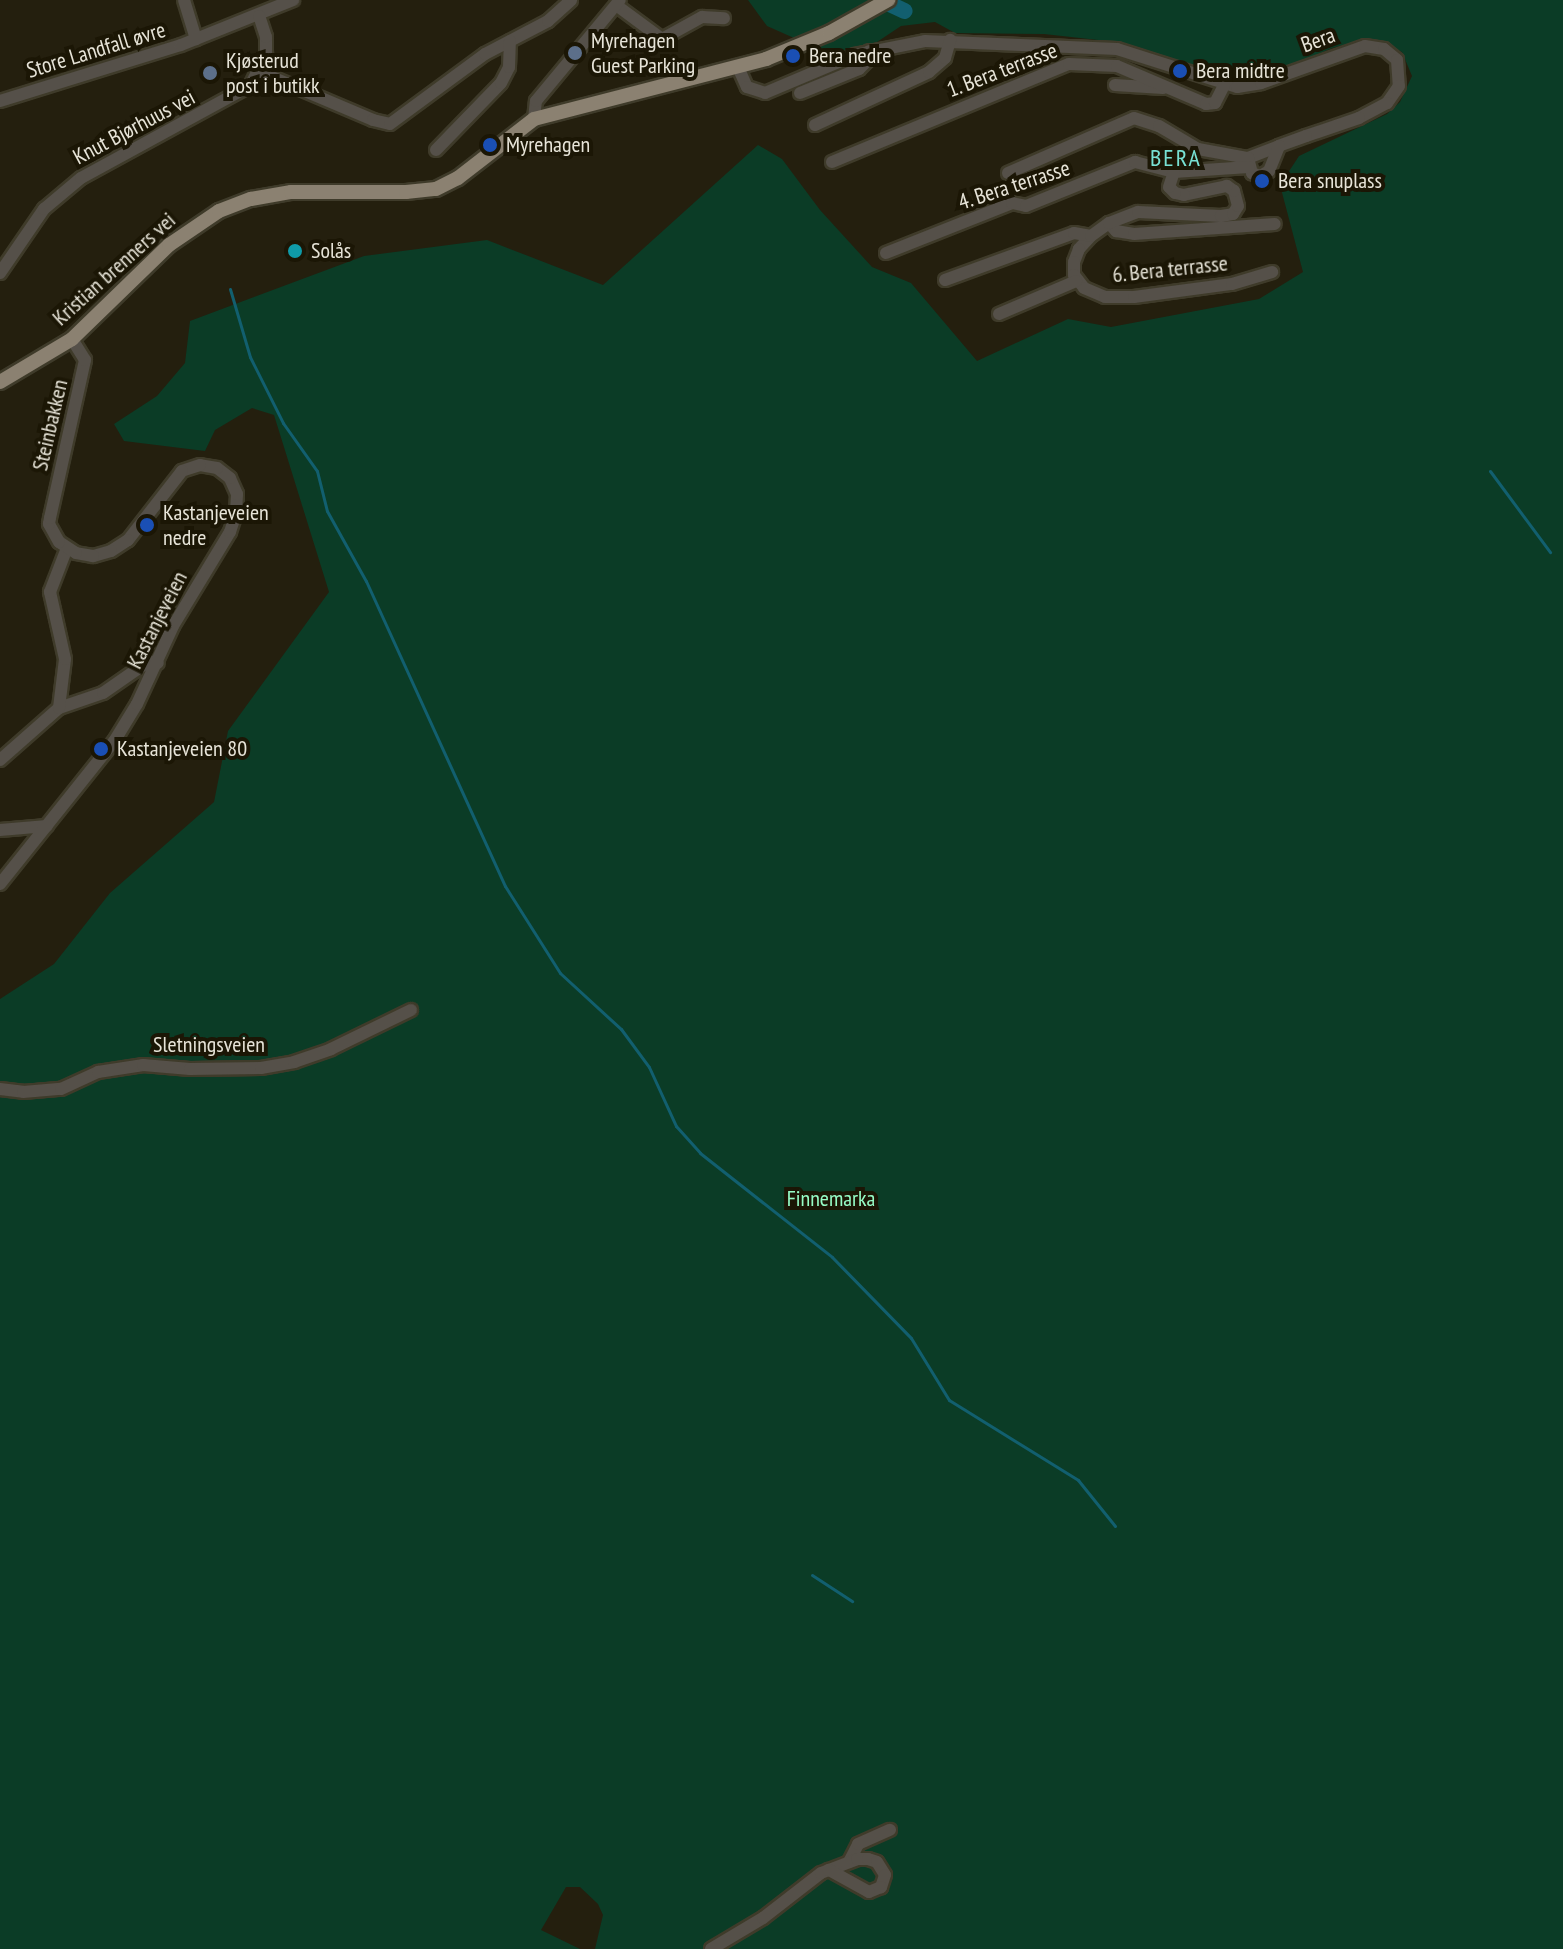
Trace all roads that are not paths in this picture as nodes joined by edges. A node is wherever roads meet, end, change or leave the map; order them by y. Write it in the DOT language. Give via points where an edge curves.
graph roads {
  1 [pos="184,0"];
  2 [pos="293,0"];
  3 [pos="571,0"];
  4 [pos="618,2"];
  5 [pos="885,2"];
  6 [pos="259,16"];
  7 [pos="724,18"];
  8 [pos="196,39"];
  9 [pos="950,40"];
  10 [pos="510,41"];
  11 [pos="869,51"];
  12 [pos="738,67"];
  13 [pos="260,72"];
  14 [pos="1115,85"];
  15 [pos="1224,85"];
  16 [pos="1170,89"];
  17 [pos="800,93"];
  18 [pos="0,101"];
  19 [pos="534,119"];
  20 [pos="815,125"];
  21 [pos="1279,146"];
  22 [pos="436,150"];
  23 [pos="832,162"];
  24 [pos="1249,162"];
  25 [pos="1174,172"];
  26 [pos="1008,173"];
  27 [pos="1109,223"];
  28 [pos="1275,224"];
  29 [pos="1091,236"];
  30 [pos="886,253"];
  31 [pos="1272,272"];
  32 [pos="0,273"];
  33 [pos="945,280"];
  34 [pos="1076,281"];
  35 [pos="999,314"];
  36 [pos="72,339"];
  37 [pos="0,382"];
  38 [pos="67,548"];
  39 [pos="158,663"];
  40 [pos="59,708"];
  41 [pos="0,760"];
  42 [pos="47,826"];
  43 [pos="6,829"];
  44 [pos="0,843"];
  45 [pos="0,884"];
  46 [pos="411,1010"];
  47 [pos="0,1089"];
  48 [pos="890,1830"];
  49 [pos="849,1862"];
  50 [pos="829,1870"];
  51 [pos="711,1949"];
  1 -- 8 [label="street"];
  2 -- 6 [label="street, Store Landfall øvre"];
  3 -- 10 [label="street" via="535,30"];
  4 -- 7 [label="street" via="662,39 702,17"];
  4 -- 19 [label="street" via="536,101"];
  5 -- 12 [label="main road, Kristian brenners vei" via="795,49"];
  6 -- 8 [label="street, Store Landfall øvre"];
  6 -- 13 [label="street" via="267,45"];
  8 -- 18 [label="street, Store Landfall øvre"];
  9 -- 11 [label="street, Bera"];
  9 -- 15 [label="street, Bera" via="1117,49"];
  9 -- 20 [label="street" via="945,58 929,72"];
  10 -- 13 [label="street" via="458,72 390,124"];
  10 -- 22 [label="street" via="509,67 501,83"];
  11 -- 12 [label="street, Bera" via="826,64 765,93 747,87"];
  11 -- 17 [label="street" via="870,58 859,69"];
  12 -- 19 [label="main road, Kristian brenners vei"];
  13 -- 32 [label="street, Knut Bjørhuus vei" via="243,92 122,153 64,190 35,221"];
  14 -- 16 [label="street"];
  15 -- 16 [label="street, 1. Bera terrasse" via="1215,103"];
  15 -- 21 [label="street, Bera" via="1261,83 1365,46 1384,49 1397,60 1399,86 1387,103"];
  16 -- 23 [label="street, 1. Bera terrasse" via="1117,66 1069,64"];
  19 -- 36 [label="main road, Kristian brenners vei" via="436,189 291,192 219,211 169,245"];
  21 -- 24 [label="street, Bera"];
  21 -- 24 [label="street" via="1264,175 1255,175"];
  24 -- 25 [label="street, 4. Bera terrasse"];
  24 -- 26 [label="street" via="1198,149 1134,118"];
  25 -- 27 [label="street" via="1169,187 1175,193 1227,186 1238,206 1233,214 1221,216 1138,212"];
  25 -- 30 [label="street, 4. Bera terrasse" via="1135,162"];
  27 -- 28 [label="street, 6. Bera terrasse" via="1116,231 1134,234"];
  27 -- 29 [label="street"];
  29 -- 33 [label="street" via="1074,233"];
  29 -- 34 [label="street, 6. Bera terrasse" via="1074,262"];
  31 -- 34 [label="street, 6. Bera terrasse" via="1232,284 1118,298 1094,293"];
  34 -- 35 [label="street"];
  36 -- 37 [label="main road, Kristian brenners vei"];
  36 -- 38 [label="street, Steinbakken" via="85,360 83,379 49,524"];
  38 -- 39 [label="street, Kastanjeveien" via="93,556 120,546 182,471 200,465 217,468 230,478 237,494 230,532 193,589"];
  38 -- 40 [label="street" via="50,592 65,659"];
  39 -- 40 [label="street" via="149,661 103,693"];
  39 -- 42 [label="street, Kastanjeveien" via="115,740"];
  40 -- 41 [label="street"];
  42 -- 43 [label="street"];
  42 -- 45 [label="street, Kastanjeveien"];
  43 -- 44 [label="street"];
  46 -- 47 [label="street, Sletningsveien" via="294,1062 247,1068 143,1065 98,1072 61,1089"];
  48 -- 49 [label="street" via="858,1844"];
  49 -- 50 [label="street"];
  49 -- 50 [label="street" via="877,1862 885,1875 881,1887 858,1890"];
  50 -- 51 [label="street"];
}
